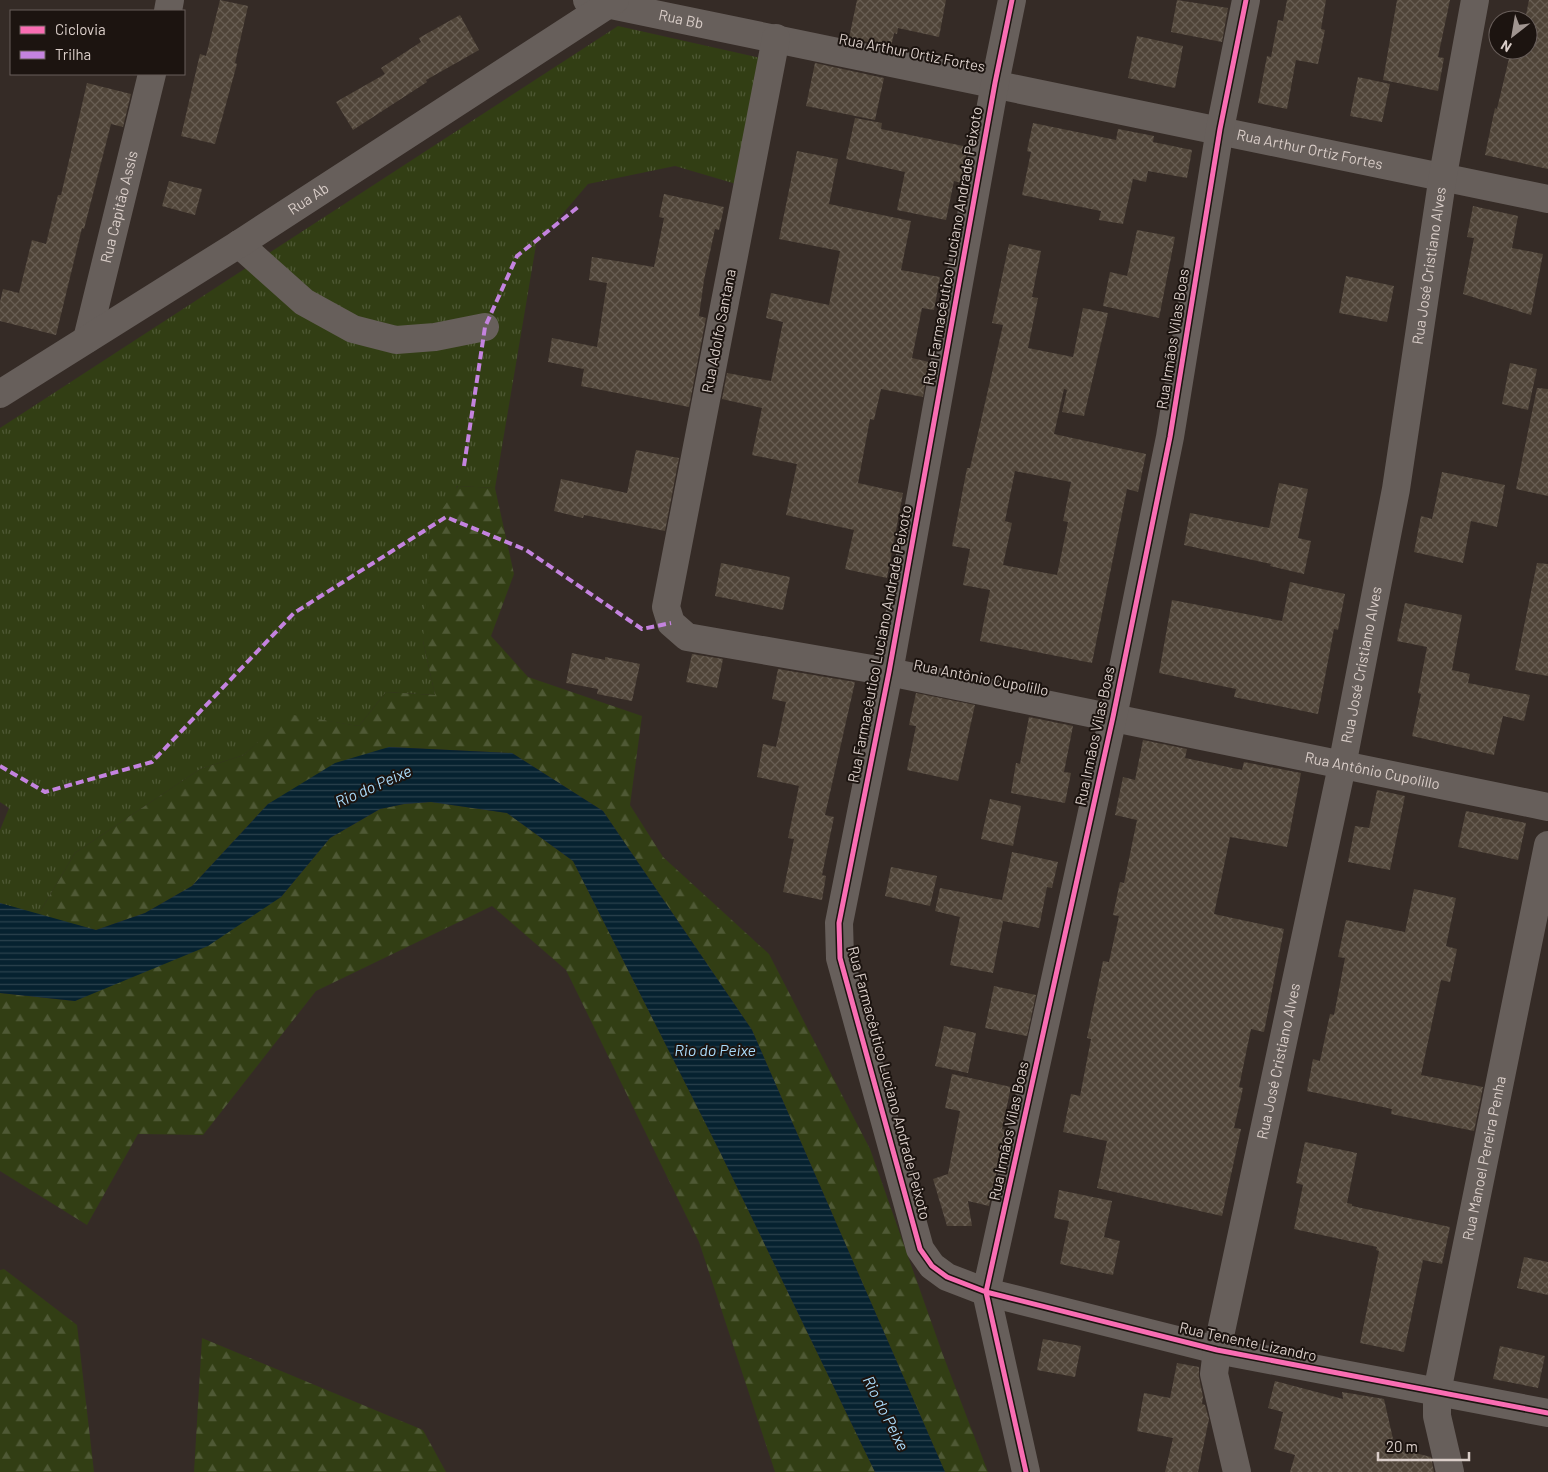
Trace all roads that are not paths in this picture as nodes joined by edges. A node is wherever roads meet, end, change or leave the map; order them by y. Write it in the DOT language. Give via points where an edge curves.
graph roads {
  1 [pos="1012,0"];
  2 [pos="1246,0"];
  3 [pos="1475,0"];
  4 [pos="604,1"];
  5 [pos="776,38"];
  6 [pos="152,75"];
  7 [pos="995,83"];
  8 [pos="1220,129"];
  9 [pos="1443,176"];
  10 [pos="1548,199"];
  11 [pos="239,244"];
  12 [pos="485,327"];
  13 [pos="88,339"];
  14 [pos="0,394"];
  15 [pos="671,623"];
  16 [pos="889,672"];
  17 [pos="1113,717"];
  18 [pos="1342,766"];
  19 [pos="1548,807"];
  20 [pos="1548,845"];
  21 [pos="947,1277"];
  22 [pos="986,1292"];
  23 [pos="1217,1350"];
  24 [pos="1437,1392"];
  25 [pos="1548,1413"];
  26 [pos="1026,1472"];
  27 [pos="1237,1472"];
  28 [pos="1450,1472"];
  1 -- 7 [label="street, Rua Farmacêutico Luciano Andrade Peixoto"];
  2 -- 8 [label="street, Rua Irmãos Vilas Boas"];
  3 -- 9 [label="street, Rua José Cristiano Alves"];
  4 -- 5 [label="street, Rua Bb"];
  4 -- 11 [label="street, Rua Ab"];
  5 -- 7 [label="street, Rua Arthur Ortiz Fortes"];
  5 -- 15 [label="street, Rua Adolfo Santana" via="666,607"];
  6 -- 13 [label="street, Rua Capitão Assis"];
  7 -- 8 [label="street, Rua Arthur Ortiz Fortes"];
  7 -- 16 [label="street, Rua Farmacêutico Luciano Andrade Peixoto"];
  8 -- 9 [label="street, Rua Arthur Ortiz Fortes"];
  8 -- 17 [label="street, Rua Irmãos Vilas Boas" via="1170,438"];
  9 -- 10 [label="street, Rua Arthur Ortiz Fortes"];
  9 -- 18 [label="street, Rua José Cristiano Alves" via="1396,489"];
  11 -- 12 [label="street" via="304,302 353,329 396,340 435,337"];
  11 -- 13 [label="street, Rua Ab"];
  13 -- 14 [label="street, Rua Ab"];
  15 -- 16 [label="street, Rua Antônio Cupolillo" via="687,637"];
  16 -- 17 [label="street, Rua Antônio Cupolillo"];
  16 -- 21 [label="street, Rua Farmacêutico Luciano Andrade Peixoto" via="839,923 840,958 920,1249 932,1266"];
  17 -- 18 [label="street, Rua Antônio Cupolillo"];
  17 -- 22 [label="street, Rua Irmãos Vilas Boas"];
  18 -- 19 [label="street, Rua Antônio Cupolillo"];
  18 -- 23 [label="street, Rua José Cristiano Alves"];
  20 -- 24 [label="street, Rua Manoel Pereira Penha"];
  21 -- 22 [label="street, Rua Tenente Lizandro"];
  22 -- 23 [label="street, Rua Tenente Lizandro"];
  22 -- 26 [label="street, Rua Irmãos Vilas Boas"];
  23 -- 24 [label="street, Rua Tenente Lizandro"];
  23 -- 27 [label="street, Rua José Cristiano Alves" via="1214,1374"];
  24 -- 25 [label="street, Rua Tenente Lizandro"];
  24 -- 28 [label="street, Rua Manoel Pereira Penha" via="1437,1416"];
}
